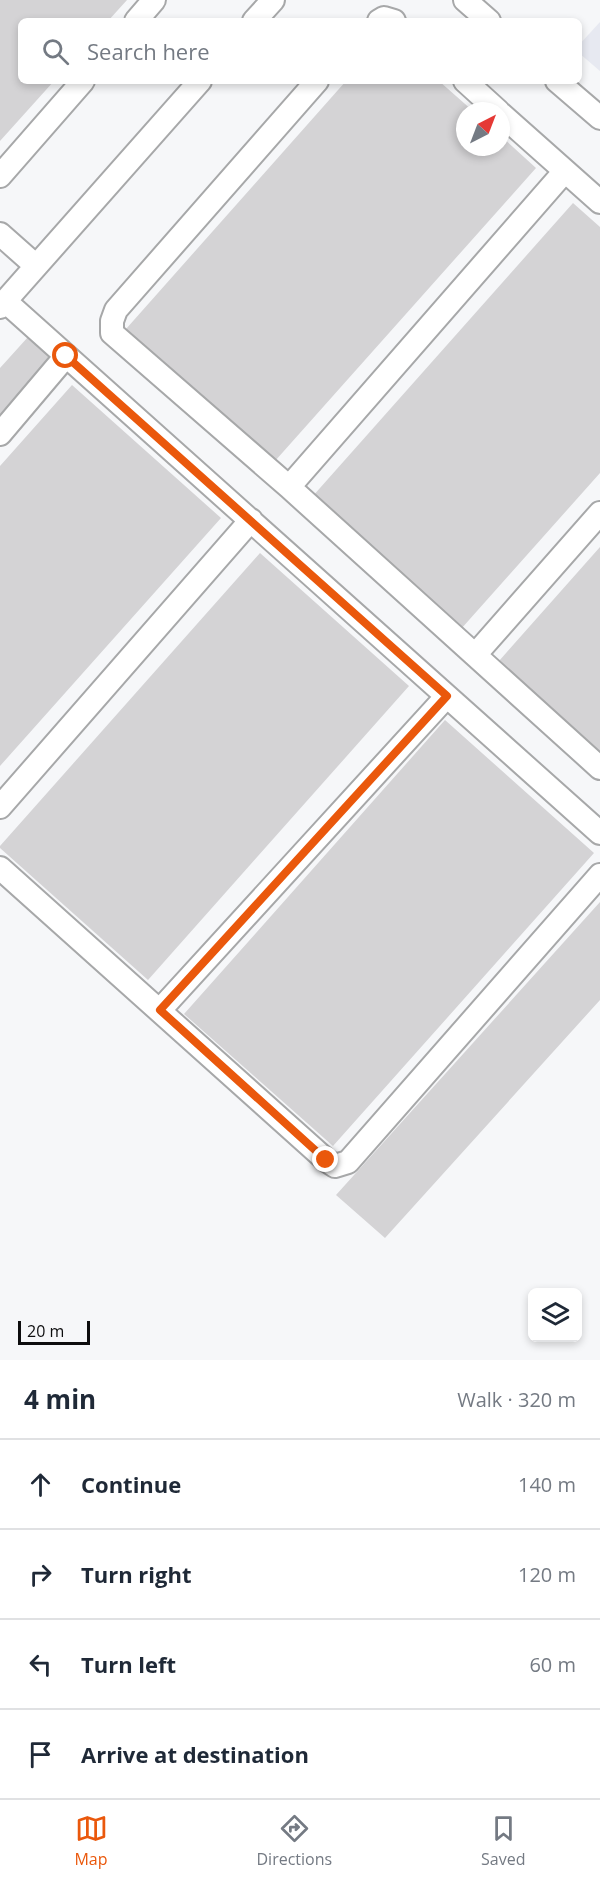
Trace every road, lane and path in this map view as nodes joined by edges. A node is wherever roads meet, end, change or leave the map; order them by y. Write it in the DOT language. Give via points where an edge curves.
graph roads {
  1 [pos="154,0"];
  2 [pos="273,0"];
  3 [pos="465,0"];
  4 [pos="138,18"];
  5 [pos="257,18"];
  6 [pos="486,18"];
  7 [pos="80,84"];
  8 [pos="197,84"];
  9 [pos="314,84"];
  10 [pos="468,84"];
  11 [pos="560,84"];
  12 [pos="489,102"];
  13 [pos="600,118"];
  14 [pos="510,121"];
  15 [pos="565,171"];
  16 [pos="0,176"];
  17 [pos="600,202"];
  18 [pos="0,234"];
  19 [pos="35,265"];
  20 [pos="3,304"];
  21 [pos="66,356"];
  22 [pos="0,434"];
  23 [pos="289,487"];
  24 [pos="600,513"];
  25 [pos="251,520"];
  26 [pos="475,655"];
  27 [pos="447,696"];
  28 [pos="600,768"];
  29 [pos="0,807"];
  30 [pos="600,833"];
  31 [pos="0,867"];
  32 [pos="600,875"];
  33 [pos="160,1010"];
  1 -- 4 [label="street"];
  2 -- 5 [label="street"];
  3 -- 6 [label="street"];
  7 -- 16 [label="street"];
  8 -- 19 [label="street"];
  9 -- 23 [label="street" via="116,310 112,321 112,333"];
  10 -- 12 [label="street"];
  11 -- 13 [label="street"];
  14 -- 15 [label="street"];
  15 -- 17 [label="street"];
  15 -- 23 [label="street"];
  18 -- 19 [label="street"];
  19 -- 20 [label="street"];
  20 -- 21 [label="street"];
  21 -- 22 [label="street"];
  21 -- 25 [label="street"];
  23 -- 26 [label="street"];
  24 -- 26 [label="street"];
  25 -- 27 [label="street"];
  25 -- 29 [label="street"];
  26 -- 28 [label="street"];
  27 -- 30 [label="street"];
  27 -- 33 [label="street"];
  31 -- 33 [label="street"];
  32 -- 33 [label="street" via="348,1162 335,1166"];
}
